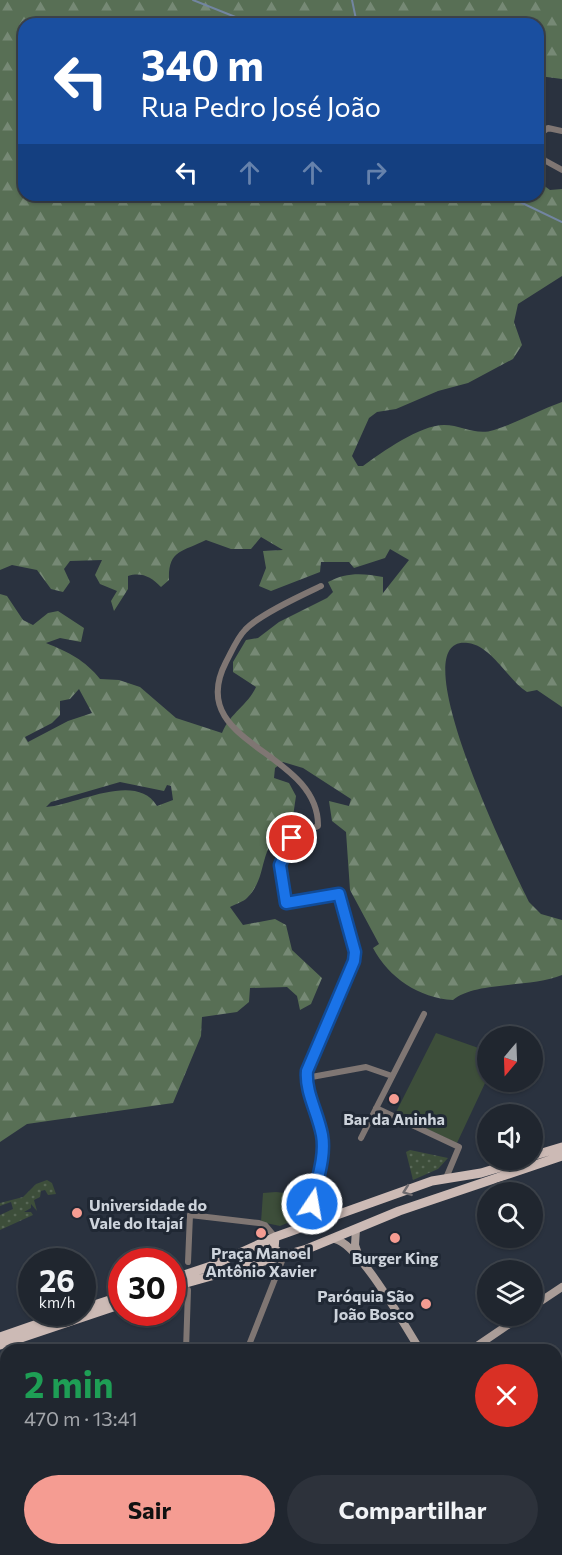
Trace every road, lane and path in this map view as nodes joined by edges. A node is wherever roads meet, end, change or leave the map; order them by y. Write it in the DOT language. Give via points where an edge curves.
graph roads {
  1 [pos="544,130"];
  2 [pos="562,131"];
  3 [pos="544,159"];
  4 [pos="562,170"];
  5 [pos="321,586"];
  6 [pos="424,1014"];
  7 [pos="393,1076"];
  8 [pos="306,1078"];
  9 [pos="376,1108"];
  10 [pos="361,1138"];
  11 [pos="562,1147"];
  12 [pos="543,1153"];
  13 [pos="562,1156"];
  14 [pos="491,1170"];
  15 [pos="446,1178"];
  16 [pos="438,1198"];
  17 [pos="309,1225"];
  18 [pos="356,1229"];
  19 [pos="275,1237"];
  20 [pos="335,1239"];
  21 [pos="358,1255"];
  22 [pos="284,1256"];
  23 [pos="189,1262"];
  24 [pos="186,1274"];
  25 [pos="186,1282"];
  26 [pos="562,1287"];
  27 [pos="188,1290"];
  28 [pos="543,1300"];
  29 [pos="108,1309"];
  30 [pos="32,1326"];
  31 [pos="506,1326"];
  32 [pos="0,1337"];
  33 [pos="3,1344"];
  34 [pos="186,1344"];
  35 [pos="249,1344"];
  36 [pos="416,1344"];
  37 [pos="480,1344"];
  1 -- 2 [label="street"];
  3 -- 4 [label="street"];
  5 -- 8 [label="street" via="249,626 234,647 218,684 219,704 227,721 291,772 312,798 318,826 292,838 280,865 286,903 339,894 355,952"];
  6 -- 7 [label="street"];
  7 -- 8 [label="street" via="366,1067"];
  7 -- 9 [label="street"];
  8 -- 17 [label="street" via="322,1136"];
  9 -- 10 [label="street"];
  9 -- 15 [label="street" via="459,1147"];
  11 -- 12 [label="main road"];
  13 -- 16 [label="main road"];
  14 -- 15 [label="main road"];
  15 -- 16 [label="main road"];
  15 -- 17 [label="main road, one-way"];
  16 -- 18 [label="main road"];
  17 -- 19 [label="main road"];
  18 -- 20 [label="main road"];
  18 -- 21 [label="street"];
  19 -- 22 [label="main road" via="274,1249"];
  19 -- 23 [label="street" via="259,1223 190,1215"];
  19 -- 24 [label="main road"];
  20 -- 21 [label="street" via="342,1240"];
  20 -- 22 [label="main road"];
  21 -- 36 [label="street"];
  22 -- 25 [label="main road"];
  22 -- 35 [label="street"];
  26 -- 28 [label="street"];
  27 -- 34 [label="street"];
  29 -- 33 [label="main road"];
  30 -- 32 [label="main road"];
  31 -- 37 [label="street"];
}
